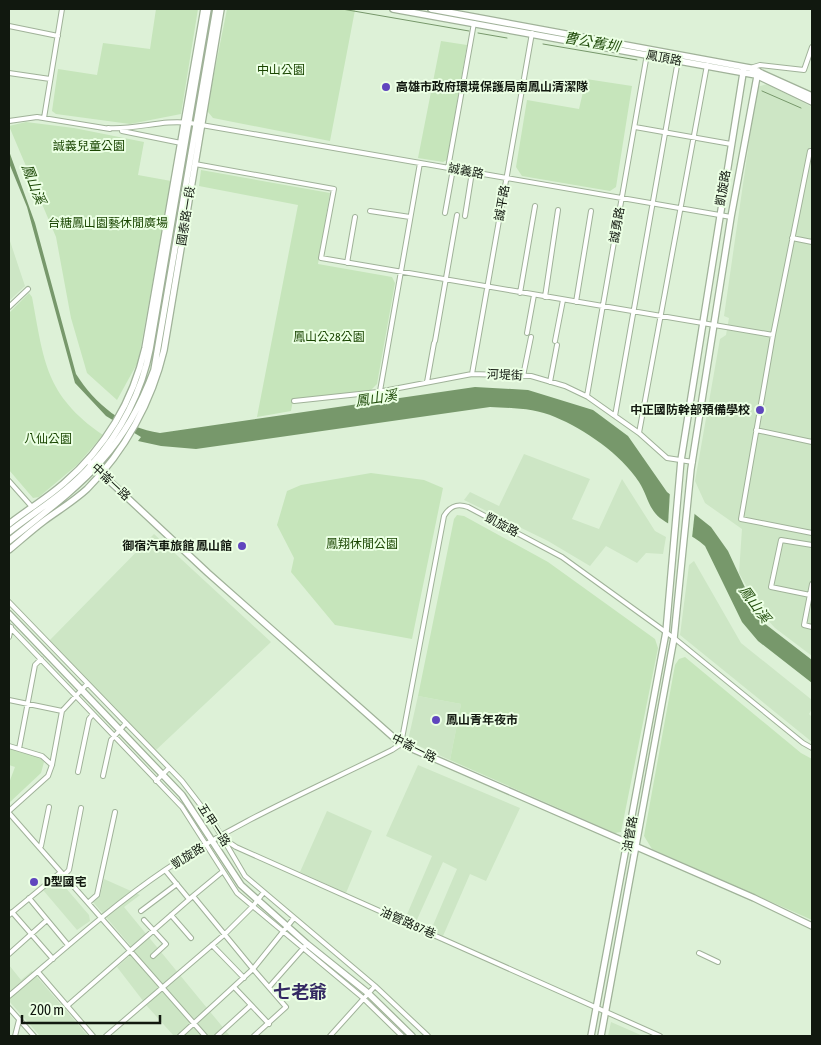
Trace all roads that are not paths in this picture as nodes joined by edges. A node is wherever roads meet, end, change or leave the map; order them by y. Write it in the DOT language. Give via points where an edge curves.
graph roads {
  1 [pos="62,9"];
  2 [pos="204,9"];
  3 [pos="208,9"];
  4 [pos="216,9"];
  5 [pos="221,9"];
  6 [pos="393,9"];
  7 [pos="431,9"];
  8 [pos="474,23"];
  9 [pos="9,26"];
  10 [pos="532,33"];
  11 [pos="58,36"];
  12 [pos="812,47"];
  13 [pos="647,54"];
  14 [pos="678,60"];
  15 [pos="706,65"];
  16 [pos="746,69"];
  17 [pos="9,73"];
  18 [pos="756,73"];
  19 [pos="50,79"];
  20 [pos="192,92"];
  21 [pos="812,96"];
  22 [pos="812,102"];
  23 [pos="44,118"];
  24 [pos="9,121"];
  25 [pos="193,123"];
  26 [pos="108,128"];
  27 [pos="635,128"];
  28 [pos="665,133"];
  29 [pos="694,138"];
  30 [pos="180,143"];
  31 [pos="731,144"];
  32 [pos="812,152"];
  33 [pos="420,163"];
  34 [pos="195,164"];
  35 [pos="450,168"];
  36 [pos="472,172"];
  37 [pos="507,178"];
  38 [pos="622,199"];
  39 [pos="652,204"];
  40 [pos="535,206"];
  41 [pos="680,209"];
  42 [pos="558,210"];
  43 [pos="370,211"];
  44 [pos="591,211"];
  45 [pos="445,213"];
  46 [pos="457,215"];
  47 [pos="355,216"];
  48 [pos="465,216"];
  49 [pos="718,216"];
  50 [pos="410,217"];
  51 [pos="731,217"];
  52 [pos="792,238"];
  53 [pos="812,242"];
  54 [pos="347,263"];
  55 [pos="400,272"];
  56 [pos="446,280"];
  57 [pos="488,287"];
  58 [pos="28,289"];
  59 [pos="520,292"];
  60 [pos="534,295"];
  61 [pos="545,297"];
  62 [pos="563,300"];
  63 [pos="576,302"];
  64 [pos="9,306"];
  65 [pos="602,307"];
  66 [pos="633,312"];
  67 [pos="660,316"];
  68 [pos="703,323"];
  69 [pos="715,325"];
  70 [pos="527,333"];
  71 [pos="773,334"];
  72 [pos="531,337"];
  73 [pos="472,374"];
  74 [pos="523,376"];
  75 [pos="427,382"];
  76 [pos="550,382"];
  77 [pos="380,391"];
  78 [pos="587,396"];
  79 [pos="294,401"];
  80 [pos="125,411"];
  81 [pos="615,416"];
  82 [pos="136,417"];
  83 [pos="756,430"];
  84 [pos="639,433"];
  85 [pos="812,442"];
  86 [pos="681,460"];
  87 [pos="693,462"];
  88 [pos="95,467"];
  89 [pos="9,481"];
  90 [pos="38,514"];
  91 [pos="9,524"];
  92 [pos="9,532"];
  93 [pos="812,533"];
  94 [pos="9,541"];
  95 [pos="812,545"];
  96 [pos="9,550"];
  97 [pos="812,584"];
  98 [pos="810,595"];
  99 [pos="9,602"];
  100 [pos="9,614"];
  101 [pos="10,626"];
  102 [pos="812,627"];
  103 [pos="666,632"];
  104 [pos="9,637"];
  105 [pos="674,638"];
  106 [pos="41,659"];
  107 [pos="87,684"];
  108 [pos="81,690"];
  109 [pos="76,696"];
  110 [pos="9,700"];
  111 [pos="27,704"];
  112 [pos="62,711"];
  113 [pos="93,714"];
  114 [pos="126,723"];
  115 [pos="120,730"];
  116 [pos="114,736"];
  117 [pos="401,744"];
  118 [pos="9,746"];
  119 [pos="812,748"];
  120 [pos="19,749"];
  121 [pos="52,765"];
  122 [pos="169,768"];
  123 [pos="78,772"];
  124 [pos="163,775"];
  125 [pos="103,776"];
  126 [pos="156,781"];
  127 [pos="49,807"];
  128 [pos="81,808"];
  129 [pos="9,812"];
  130 [pos="115,812"];
  131 [pos="220,836"];
  132 [pos="213,840"];
  133 [pos="206,845"];
  134 [pos="631,845"];
  135 [pos="39,848"];
  136 [pos="165,870"];
  137 [pos="222,872"];
  138 [pos="62,873"];
  139 [pos="177,884"];
  140 [pos="264,892"];
  141 [pos="29,898"];
  142 [pos="191,898"];
  143 [pos="257,901"];
  144 [pos="89,902"];
  145 [pos="253,906"];
  146 [pos="141,911"];
  147 [pos="11,914"];
  148 [pos="171,915"];
  149 [pos="101,917"];
  150 [pos="294,918"];
  151 [pos="47,920"];
  152 [pos="144,920"];
  153 [pos="812,926"];
  154 [pos="287,927"];
  155 [pos="154,931"];
  156 [pos="283,932"];
  157 [pos="31,934"];
  158 [pos="225,934"];
  159 [pos="190,938"];
  160 [pos="307,944"];
  161 [pos="68,945"];
  162 [pos="212,945"];
  163 [pos="302,950"];
  164 [pos="131,951"];
  165 [pos="699,953"];
  166 [pos="9,954"];
  167 [pos="153,956"];
  168 [pos="53,959"];
  169 [pos="718,962"];
  170 [pos="253,969"];
  171 [pos="38,972"];
  172 [pos="244,978"];
  173 [pos="270,986"];
  174 [pos="375,986"];
  175 [pos="163,988"];
  176 [pos="235,988"];
  177 [pos="368,993"];
  178 [pos="9,996"];
  179 [pos="363,998"];
  180 [pos="251,1005"];
  181 [pos="67,1006"];
  182 [pos="9,1008"];
  183 [pos="596,1008"];
  184 [pos="605,1013"];
  185 [pos="19,1020"];
  186 [pos="194,1024"];
  187 [pos="268,1024"];
  188 [pos="15,1036"];
  189 [pos="34,1036"];
  190 [pos="94,1036"];
  191 [pos="106,1036"];
  192 [pos="180,1036"];
  193 [pos="205,1036"];
  194 [pos="217,1036"];
  195 [pos="254,1036"];
  196 [pos="330,1036"];
  197 [pos="402,1036"];
  198 [pos="412,1036"];
  199 [pos="428,1036"];
  200 [pos="591,1036"];
  201 [pos="601,1036"];
  202 [pos="660,1036"];
  1 -- 11 [label="street"];
  2 -- 20 [label="street, 國泰路一段"];
  3 -- 20 [label="street, 國泰路一段"];
  4 -- 25 [label="street, 國泰路一段"];
  5 -- 25 [label="street, 國泰路一段"];
  6 -- 8 [label="street, 鳳頂路"];
  7 -- 16 [label="street, 鳳頂路"];
  8 -- 10 [label="street, 鳳頂路"];
  8 -- 35 [label="street"];
  9 -- 11 [label="street"];
  10 -- 13 [label="street, 鳳頂路"];
  10 -- 37 [label="street, 誠平路"];
  11 -- 19 [label="street"];
  12 -- 16 [label="street" via="804,70 760,65"];
  13 -- 14 [label="street, 鳳頂路"];
  13 -- 27 [label="street, 誠勇路"];
  14 -- 15 [label="street, 鳳頂路"];
  14 -- 28 [label="street"];
  15 -- 16 [label="street, 鳳頂路"];
  15 -- 29 [label="street"];
  16 -- 18 [label="street, 鳳頂路"];
  16 -- 31 [label="street, 凱旋路"];
  17 -- 19 [label="street"];
  18 -- 21 [label="street, 鳳頂路"];
  18 -- 22 [label="street, 鳳頂路"];
  18 -- 51 [label="street, 凱旋路"];
  19 -- 23 [label="street"];
  20 -- 25 [label="street, 國泰路一段"];
  23 -- 24 [label="street"];
  23 -- 26 [label="street"];
  25 -- 26 [label="street, 誠義路"];
  25 -- 30 [label="street, 國泰路一段"];
  25 -- 33 [label="street, 誠義路"];
  25 -- 34 [label="street, 國泰路一段"];
  25 -- 80 [label="street, 國泰路一段" via="146,369"];
  25 -- 82 [label="street, 國泰路一段" via="154,370"];
  26 -- 30 [label="street"];
  27 -- 28 [label="street"];
  27 -- 38 [label="street, 誠勇路"];
  28 -- 29 [label="street"];
  28 -- 39 [label="street"];
  29 -- 31 [label="street"];
  29 -- 41 [label="street"];
  30 -- 80 [label="street, 國泰路一段" via="145,348"];
  31 -- 49 [label="street, 凱旋路"];
  32 -- 52 [label="street"];
  33 -- 35 [label="street, 誠義路"];
  33 -- 50 [label="street"];
  34 -- 54 [label="street" via="334,189 321,258"];
  34 -- 82 [label="street, 國泰路一段" via="164,350 158,375"];
  35 -- 36 [label="street, 誠義路"];
  35 -- 45 [label="street"];
  36 -- 37 [label="street, 誠義路"];
  36 -- 48 [label="street"];
  37 -- 38 [label="street, 誠義路"];
  37 -- 57 [label="street, 誠平路"];
  38 -- 39 [label="street, 誠義路"];
  38 -- 65 [label="street, 誠勇路"];
  39 -- 41 [label="street, 誠義路"];
  39 -- 66 [label="street"];
  40 -- 59 [label="street"];
  41 -- 49 [label="street, 誠義路"];
  41 -- 67 [label="street"];
  42 -- 61 [label="street"];
  43 -- 50 [label="street"];
  44 -- 63 [label="street"];
  46 -- 56 [label="street"];
  47 -- 54 [label="street"];
  49 -- 51 [label="street, 誠義路"];
  49 -- 68 [label="street, 凱旋路"];
  50 -- 55 [label="street"];
  51 -- 69 [label="street, 凱旋路"];
  52 -- 53 [label="street"];
  52 -- 71 [label="street"];
  54 -- 55 [label="street"];
  55 -- 56 [label="street"];
  55 -- 77 [label="street"];
  56 -- 57 [label="street"];
  56 -- 75 [label="street"];
  57 -- 59 [label="street"];
  57 -- 73 [label="street, 誠平路"];
  58 -- 64 [label="street"];
  59 -- 60 [label="street"];
  60 -- 61 [label="street"];
  60 -- 70 [label="street"];
  61 -- 62 [label="street"];
  62 -- 63 [label="street"];
  62 -- 76 [label="street"];
  63 -- 65 [label="street"];
  65 -- 66 [label="street"];
  65 -- 78 [label="street, 誠勇路"];
  66 -- 67 [label="street"];
  66 -- 81 [label="street"];
  67 -- 68 [label="street"];
  67 -- 84 [label="street"];
  68 -- 69 [label="street"];
  68 -- 86 [label="street, 凱旋路"];
  69 -- 71 [label="street"];
  69 -- 87 [label="street, 凱旋路"];
  71 -- 83 [label="street"];
  72 -- 74 [label="street"];
  73 -- 74 [label="street, 河堤街"];
  73 -- 75 [label="street, 河堤街"];
  74 -- 76 [label="street, 河堤街"];
  75 -- 77 [label="street, 河堤街"];
  76 -- 78 [label="street, 河堤街"];
  77 -- 79 [label="street, 河堤街"];
  78 -- 81 [label="street, 河堤街"];
  80 -- 88 [label="street"];
  81 -- 84 [label="street, 河堤街"];
  82 -- 88 [label="street" via="124,438"];
  83 -- 85 [label="street"];
  83 -- 93 [label="street" via="741,519"];
  84 -- 86 [label="street, 河堤街" via="667,458"];
  86 -- 87 [label="street, 河堤街"];
  86 -- 103 [label="street, 凱旋路"];
  87 -- 105 [label="street, 凱旋路"];
  88 -- 90 [label="street"];
  88 -- 90 [label="street" via="87,489"];
  88 -- 117 [label="street, 中崙一路"];
  89 -- 90 [label="street"];
  90 -- 91 [label="street"];
  90 -- 92 [label="street"];
  90 -- 94 [label="street"];
  90 -- 96 [label="street"];
  95 -- 98 [label="street" via="780,540 771,587"];
  97 -- 98 [label="street"];
  98 -- 102 [label="street" via="804,625"];
  99 -- 107 [label="street, 五甲一路"];
  100 -- 108 [label="street, 五甲一路"];
  101 -- 104 [label="street"];
  101 -- 106 [label="street, 五甲一路"];
  103 -- 105 [label="street"];
  103 -- 117 [label="street, 凱旋路" via="562,557 468,507 454,506 444,516"];
  103 -- 134 [label="street, 油管路"];
  105 -- 119 [label="street"];
  105 -- 134 [label="street, 油管路"];
  106 -- 109 [label="street, 五甲一路"];
  106 -- 111 [label="street" via="35,665"];
  107 -- 108 [label="street"];
  107 -- 114 [label="street, 五甲一路"];
  108 -- 109 [label="street"];
  108 -- 115 [label="street, 五甲一路"];
  109 -- 112 [label="street"];
  109 -- 113 [label="street, 五甲一路"];
  110 -- 111 [label="street"];
  111 -- 112 [label="street"];
  111 -- 120 [label="street"];
  112 -- 121 [label="street"];
  113 -- 116 [label="street, 五甲一路"];
  113 -- 123 [label="street" via="89,719"];
  114 -- 115 [label="street"];
  114 -- 122 [label="street, 五甲一路"];
  115 -- 116 [label="street"];
  115 -- 124 [label="street, 五甲一路"];
  116 -- 125 [label="street"];
  116 -- 126 [label="street, 五甲一路"];
  117 -- 131 [label="street, 凱旋路"];
  117 -- 134 [label="street, 中崙一路"];
  118 -- 120 [label="street"];
  120 -- 121 [label="street" via="42,756"];
  121 -- 129 [label="street" via="46,778"];
  122 -- 124 [label="street"];
  122 -- 131 [label="street, 五甲一路" via="199,802"];
  124 -- 126 [label="street"];
  124 -- 132 [label="street, 五甲一路" via="192,807"];
  126 -- 133 [label="street, 五甲一路" via="182,807"];
  127 -- 135 [label="street"];
  128 -- 138 [label="street" via="69,870"];
  129 -- 135 [label="street"];
  130 -- 144 [label="street" via="97,895"];
  131 -- 132 [label="street, 凱旋路"];
  131 -- 140 [label="street, 五甲一路" via="245,876"];
  131 -- 183 [label="street, 油管路87巷" via="236,847"];
  132 -- 133 [label="street, 凱旋路"];
  132 -- 143 [label="street, 五甲一路" via="241,884"];
  133 -- 136 [label="street, 凱旋路"];
  133 -- 137 [label="street, 五甲一路"];
  134 -- 153 [label="street, 中崙一路"];
  134 -- 183 [label="street, 油管路"];
  134 -- 184 [label="street, 油管路"];
  135 -- 138 [label="street"];
  136 -- 139 [label="street"];
  136 -- 149 [label="street, 凱旋路"];
  137 -- 142 [label="street"];
  137 -- 145 [label="street, 五甲一路" via="237,893"];
  138 -- 141 [label="street"];
  138 -- 144 [label="street"];
  139 -- 142 [label="street"];
  139 -- 146 [label="street"];
  140 -- 143 [label="street"];
  140 -- 150 [label="street, 五甲一路"];
  141 -- 147 [label="street"];
  141 -- 151 [label="street"];
  142 -- 148 [label="street"];
  142 -- 158 [label="street"];
  143 -- 145 [label="street"];
  143 -- 154 [label="street, 五甲一路"];
  144 -- 149 [label="street"];
  145 -- 156 [label="street, 五甲一路"];
  145 -- 158 [label="street"];
  147 -- 157 [label="street"];
  148 -- 155 [label="street"];
  148 -- 159 [label="street"];
  149 -- 161 [label="street, 凱旋路"];
  149 -- 164 [label="street"];
  150 -- 154 [label="street"];
  150 -- 174 [label="street, 五甲一路"];
  151 -- 157 [label="street"];
  151 -- 161 [label="street"];
  152 -- 155 [label="street"];
  154 -- 156 [label="street"];
  154 -- 160 [label="street, 五甲一路"];
  155 -- 164 [label="street"];
  155 -- 167 [label="street" via="166,944"];
  156 -- 163 [label="street, 五甲一路"];
  156 -- 170 [label="street"];
  157 -- 166 [label="street"];
  157 -- 168 [label="street"];
  158 -- 162 [label="street"];
  158 -- 170 [label="street"];
  160 -- 163 [label="street"];
  160 -- 177 [label="street, 五甲一路"];
  161 -- 168 [label="street, 凱旋路"];
  162 -- 172 [label="street"];
  162 -- 175 [label="street"];
  163 -- 173 [label="street"];
  163 -- 179 [label="street, 五甲一路"];
  164 -- 175 [label="street"];
  164 -- 181 [label="street"];
  165 -- 169 [label="street"];
  168 -- 171 [label="street, 凱旋路"];
  170 -- 172 [label="street"];
  170 -- 173 [label="street"];
  171 -- 178 [label="street, 凱旋路"];
  171 -- 181 [label="street"];
  172 -- 176 [label="street"];
  173 -- 187 [label="street" via="286,1007"];
  174 -- 177 [label="street"];
  174 -- 199 [label="street, 五甲一路"];
  175 -- 186 [label="street"];
  175 -- 191 [label="street"];
  176 -- 180 [label="street"];
  176 -- 186 [label="street"];
  177 -- 179 [label="street"];
  177 -- 198 [label="street, 五甲一路"];
  179 -- 196 [label="street"];
  179 -- 197 [label="street, 五甲一路"];
  180 -- 187 [label="street"];
  180 -- 194 [label="street"];
  181 -- 190 [label="street"];
  182 -- 185 [label="street"];
  183 -- 184 [label="street, 油管路87巷"];
  183 -- 200 [label="street, 油管路"];
  184 -- 201 [label="street, 油管路"];
  184 -- 202 [label="street, 油管路87巷"];
  185 -- 188 [label="street"];
  185 -- 189 [label="street"];
  186 -- 192 [label="street"];
  186 -- 193 [label="street"];
  187 -- 195 [label="street"];
}
